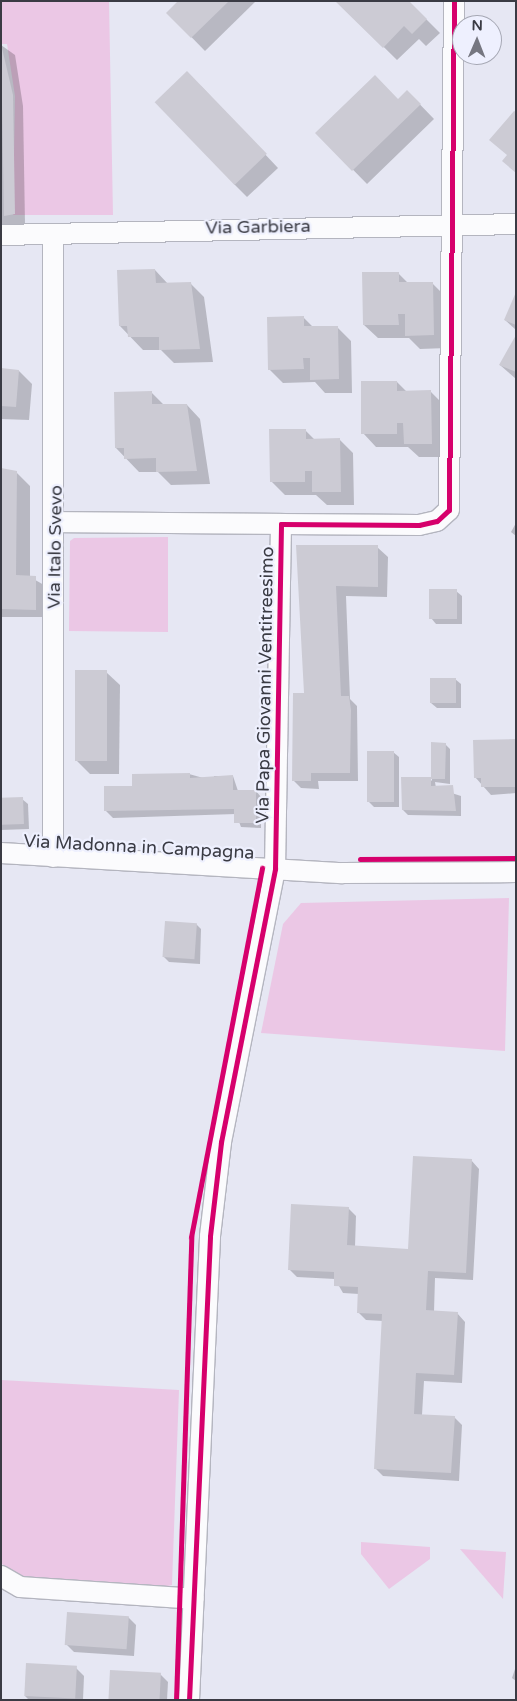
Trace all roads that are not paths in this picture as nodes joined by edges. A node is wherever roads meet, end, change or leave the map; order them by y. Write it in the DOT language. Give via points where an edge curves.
graph roads {
  1 [pos="454,1"];
  2 [pos="455,224"];
  3 [pos="516,224"];
  4 [pos="1,234"];
  5 [pos="53,237"];
  6 [pos="56,522"];
  7 [pos="281,524"];
  8 [pos="1,853"];
  9 [pos="53,858"];
  10 [pos="275,869"];
  11 [pos="516,872"];
  12 [pos="1,1576"];
  13 [pos="194,1599"];
  14 [pos="189,1700"];
  1 -- 2 [label="street, Via Papa Giovanni Ventitreesimo"];
  2 -- 3 [label="street, Via Garbiera"];
  2 -- 5 [label="street, Via Garbiera" via="105,229"];
  2 -- 7 [label="street, Via Papa Giovanni Ventitreesimo" via="449,510 437,521 419,525"];
  4 -- 5 [label="street, Via Garbiera"];
  5 -- 6 [label="street, Via Italo Svevo"];
  6 -- 7 [label="street, Via Papa Giovanni Ventitreesimo"];
  6 -- 9 [label="street, Via Italo Svevo"];
  7 -- 10 [label="street, Via Papa Giovanni Ventitreesimo"];
  8 -- 9 [label="street, Via Madonna in Campagna"];
  9 -- 10 [label="street, Via Madonna in Campagna"];
  10 -- 11 [label="street, Via Madonna in Campagna" via="395,875"];
  10 -- 13 [label="street, Via Papa Giovanni Ventitreesimo" via="221,1142 210,1236"];
  12 -- 13 [label="street" via="20,1587"];
  13 -- 14 [label="street, Via Papa Giovanni Ventitreesimo"];
}
